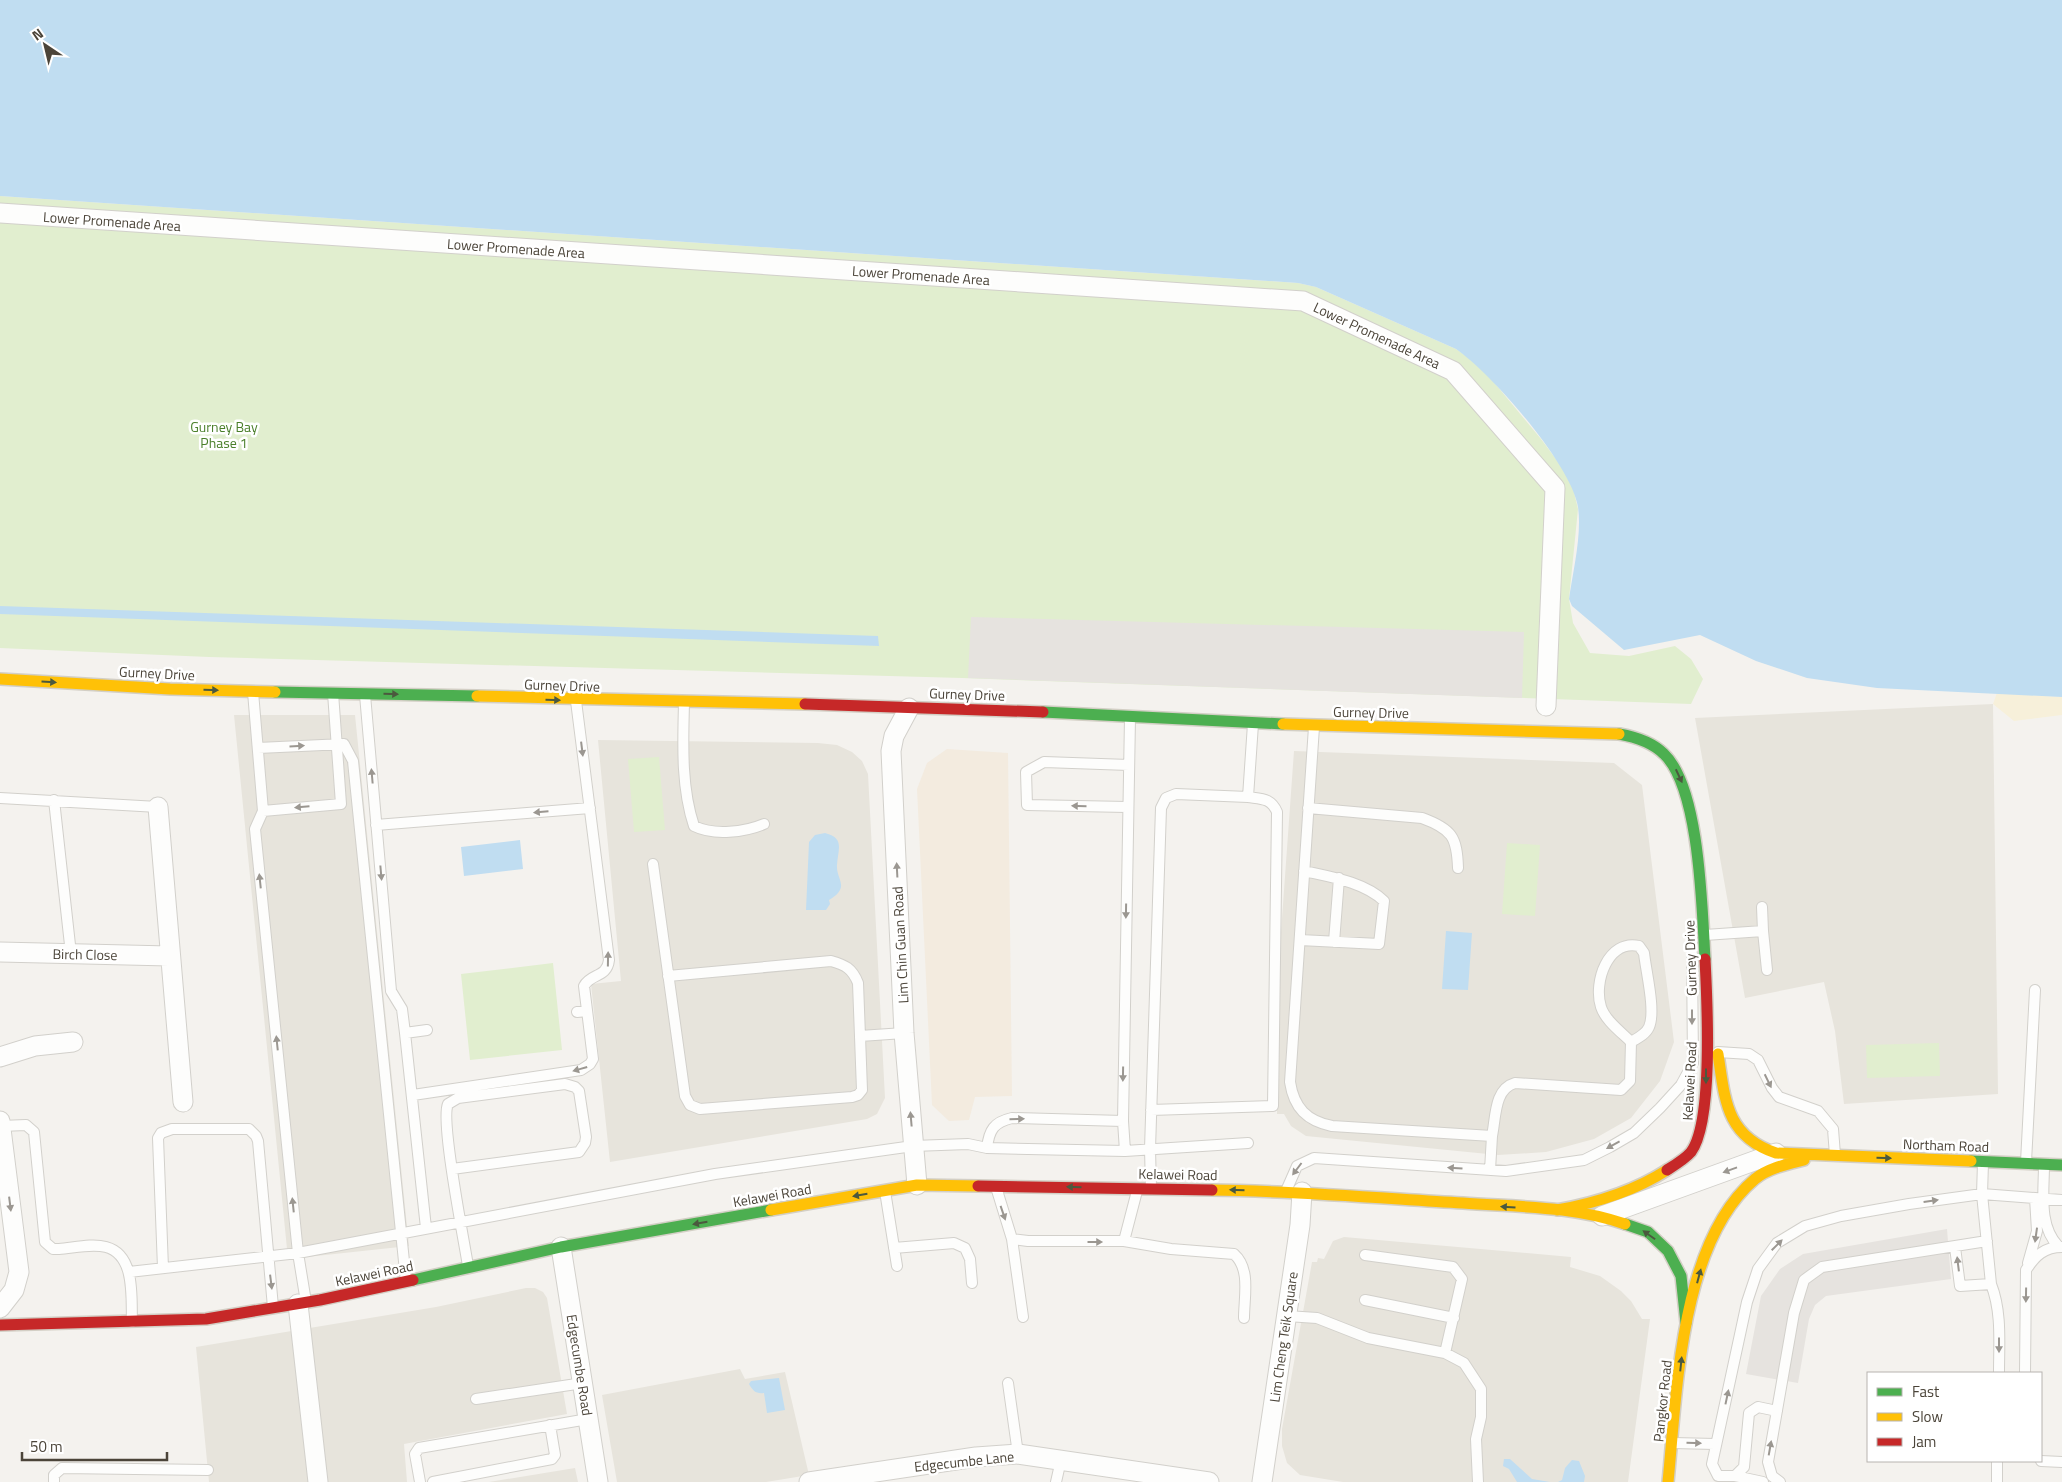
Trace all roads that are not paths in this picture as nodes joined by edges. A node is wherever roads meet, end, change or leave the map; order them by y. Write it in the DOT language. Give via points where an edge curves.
graph roads {
  1 [pos="0,213"];
  2 [pos="0,679"];
  3 [pos="253,691"];
  4 [pos="333,693"];
  5 [pos="365,694"];
  6 [pos="576,701"];
  7 [pos="684,702"];
  8 [pos="1546,706"];
  9 [pos="908,708"];
  10 [pos="1130,718"];
  11 [pos="1253,723"];
  12 [pos="1314,726"];
  13 [pos="337,744"];
  14 [pos="258,748"];
  15 [pos="1129,765"];
  16 [pos="1248,797"];
  17 [pos="0,798"];
  18 [pos="54,800"];
  19 [pos="158,807"];
  20 [pos="1127,807"];
  21 [pos="590,808"];
  22 [pos="1308,808"];
  23 [pos="263,810"];
  24 [pos="764,824"];
  25 [pos="376,825"];
  26 [pos="653,864"];
  27 [pos="1458,868"];
  28 [pos="1304,871"];
  29 [pos="1339,878"];
  30 [pos="1762,907"];
  31 [pos="1704,919"];
  32 [pos="1763,931"];
  33 [pos="1704,935"];
  34 [pos="1300,940"];
  35 [pos="1334,942"];
  36 [pos="0,952"];
  37 [pos="71,954"];
  38 [pos="169,956"];
  39 [pos="1767,970"];
  40 [pos="668,976"];
  41 [pos="2035,990"];
  42 [pos="1707,1010"];
  43 [pos="427,1030"];
  44 [pos="405,1033"];
  45 [pos="904,1033"];
  46 [pos="860,1036"];
  47 [pos="73,1042"];
  48 [pos="1631,1042"];
  49 [pos="1717,1052"];
  50 [pos="0,1057"];
  51 [pos="413,1095"];
  52 [pos="183,1102"];
  53 [pos="1151,1110"];
  54 [pos="0,1121"];
  55 [pos="1122,1122"];
  56 [pos="0,1126"];
  57 [pos="1492,1136"];
  58 [pos="1248,1143"];
  59 [pos="913,1146"];
  60 [pos="987,1148"];
  61 [pos="1150,1149"];
  62 [pos="1124,1151"];
  63 [pos="1776,1153"];
  64 [pos="1832,1156"];
  65 [pos="1983,1162"];
  66 [pos="2026,1164"];
  67 [pos="2044,1165"];
  68 [pos="2062,1165"];
  69 [pos="452,1169"];
  70 [pos="1490,1170"];
  71 [pos="916,1185"];
  72 [pos="996,1186"];
  73 [pos="1137,1188"];
  74 [pos="1151,1189"];
  75 [pos="885,1190"];
  76 [pos="1294,1192"];
  77 [pos="1982,1194"];
  78 [pos="2039,1198"];
  79 [pos="2062,1200"];
  80 [pos="1557,1210"];
  81 [pos="1602,1216"];
  82 [pos="461,1221"];
  83 [pos="426,1228"];
  84 [pos="402,1233"];
  85 [pos="1012,1239"];
  86 [pos="1124,1241"];
  87 [pos="1987,1241"];
  88 [pos="561,1247"];
  89 [pos="1955,1247"];
  90 [pos="2060,1247"];
  91 [pos="894,1248"];
  92 [pos="298,1253"];
  93 [pos="1365,1255"];
  94 [pos="268,1257"];
  95 [pos="469,1266"];
  96 [pos="897,1266"];
  97 [pos="163,1268"];
  98 [pos="2026,1270"];
  99 [pos="129,1272"];
  100 [pos="406,1282"];
  101 [pos="972,1283"];
  102 [pos="1991,1284"];
  103 [pos="1365,1300"];
  104 [pos="302,1303"];
  105 [pos="0,1308"];
  106 [pos="274,1308"];
  107 [pos="1287,1316"];
  108 [pos="1023,1317"];
  109 [pos="1244,1318"];
  110 [pos="1454,1318"];
  111 [pos="132,1323"];
  112 [pos="1686,1323"];
  113 [pos="0,1325"];
  114 [pos="1445,1353"];
  115 [pos="1999,1372"];
  116 [pos="2025,1372"];
  117 [pos="582,1383"];
  118 [pos="1008,1383"];
  119 [pos="476,1398"];
  120 [pos="1777,1411"];
  121 [pos="588,1419"];
  122 [pos="550,1425"];
  123 [pos="1673,1443"];
  124 [pos="1715,1444"];
  125 [pos="1018,1454"];
  126 [pos="1061,1460"];
  127 [pos="2042,1461"];
  128 [pos="1997,1462"];
  129 [pos="2062,1462"];
  130 [pos="208,1470"];
  131 [pos="1735,1476"];
  132 [pos="1171,1479"];
  133 [pos="54,1482"];
  134 [pos="318,1482"];
  135 [pos="420,1482"];
  136 [pos="433,1482"];
  137 [pos="598,1482"];
  138 [pos="808,1482"];
  139 [pos="1056,1482"];
  140 [pos="1209,1482"];
  141 [pos="1262,1482"];
  142 [pos="1478,1482"];
  143 [pos="1668,1482"];
  144 [pos="1763,1482"];
  145 [pos="1780,1482"];
  146 [pos="1996,1482"];
  1 -- 8 [label="street, Lower Promenade Area" via="1303,301 1453,371 1556,488"];
  2 -- 3 [label="main road, Gurney Drive, one-way"];
  3 -- 4 [label="main road, Gurney Drive"];
  3 -- 14 [label="lane"];
  4 -- 5 [label="main road, Gurney Drive"];
  4 -- 13 [label="lane"];
  5 -- 6 [label="main road, Gurney Drive, one-way"];
  25 -- 5 [label="lane, one-way"];
  6 -- 7 [label="main road, Gurney Drive"];
  6 -- 21 [label="lane, one-way"];
  7 -- 9 [label="main road, Gurney Drive"];
  7 -- 24 [label="lane" via="686,786 694,826 705,832 742,830"];
  9 -- 10 [label="main road, Gurney Drive" via="992,709"];
  45 -- 9 [label="street, Lim Chin Guan Road, one-way" via="891,751 894,736"];
  10 -- 11 [label="main road, Gurney Drive"];
  10 -- 15 [label="lane"];
  11 -- 12 [label="main road, Gurney Drive"];
  11 -- 16 [label="lane"];
  12 -- 22 [label="lane"];
  12 -- 31 [label="main road, Gurney Drive, one-way" via="1621,733 1646,742 1671,761 1687,798"];
  14 -- 13 [label="lane, one-way"];
  13 -- 23 [label="lane, one-way" via="341,804"];
  13 -- 84 [label="lane" via="344,744 353,761"];
  14 -- 23 [label="lane"];
  15 -- 20 [label="lane"];
  20 -- 15 [label="lane, one-way" via="1028,805 1026,772 1044,762"];
  16 -- 53 [label="lane" via="1176,794 1163,803"];
  16 -- 53 [label="lane" via="1266,799 1277,812 1273,1106"];
  17 -- 18 [label="lane"];
  18 -- 19 [label="lane"];
  18 -- 37 [label="lane"];
  19 -- 38 [label="street"];
  20 -- 55 [label="lane, one-way"];
  21 -- 25 [label="lane, one-way"];
  21 -- 51 [label="lane" via="609,960 606,971 591,977 584,986 582,1012 594,1054 590,1064 586,1068"];
  22 -- 27 [label="lane" via="1422,818 1438,824 1450,832 1458,848"];
  22 -- 28 [label="lane"];
  92 -- 23 [label="lane, one-way" via="255,829"];
  25 -- 44 [label="lane, one-way" via="391,991 402,1009"];
  26 -- 40 [label="lane"];
  28 -- 29 [label="lane"];
  28 -- 34 [label="lane"];
  29 -- 35 [label="lane"];
  29 -- 35 [label="lane" via="1376,893 1384,902 1380,944"];
  30 -- 32 [label="lane"];
  31 -- 33 [label="main road, Gurney Drive"];
  31 -- 70 [label="lane, one-way" via="1692,941 1693,1063 1681,1085 1634,1133 1584,1160 1506,1171"];
  32 -- 33 [label="lane"];
  32 -- 39 [label="lane"];
  33 -- 42 [label="main road, Gurney Drive"];
  34 -- 35 [label="lane"];
  34 -- 57 [label="lane" via="1290,1082 1298,1108 1319,1124 1332,1126"];
  36 -- 37 [label="street, Birch Close"];
  37 -- 38 [label="street, Birch Close"];
  38 -- 52 [label="street"];
  40 -- 46 [label="lane" via="831,961 845,965 854,972 858,983"];
  40 -- 46 [label="lane" via="686,1101 695,1108 858,1095 863,1084"];
  41 -- 66 [label="lane"];
  42 -- 49 [label="main road"];
  42 -- 80 [label="main road, Kelawei Road, one-way" via="1706,1100 1701,1136 1692,1151 1640,1186 1589,1205"];
  43 -- 44 [label="lane"];
  44 -- 51 [label="lane"];
  45 -- 46 [label="lane"];
  59 -- 45 [label="street, Lim Chin Guan Road, one-way"];
  47 -- 50 [label="street" via="36,1046"];
  48 -- 48 [label="lane" via="1649,1028 1652,1016 1644,954 1639,946 1632,945 1612,956 1601,971 1598,992 1601,1008"];
  48 -- 57 [label="lane" via="1630,1081 1621,1090 1508,1085 1499,1098"];
  49 -- 63 [label="main road" via="1736,1126 1747,1140"];
  49 -- 64 [label="lane, one-way" via="1749,1054 1758,1060 1779,1097 1818,1111 1832,1129"];
  51 -- 83 [label="lane"];
  53 -- 61 [label="lane"];
  54 -- 56 [label="street"];
  60 -- 55 [label="lane, one-way" via="992,1128 1000,1121 1012,1118"];
  55 -- 62 [label="lane"];
  56 -- 99 [label="lane" via="26,1125 34,1132 44,1236 49,1246 59,1249 104,1246 124,1260"];
  56 -- 105 [label="street, one-way" via="19,1272 14,1290"];
  57 -- 70 [label="lane"];
  58 -- 61 [label="lane"];
  59 -- 60 [label="lane" via="968,1144"];
  59 -- 71 [label="street, Lim Chin Guan Road"];
  59 -- 82 [label="lane" via="715,1174"];
  60 -- 62 [label="lane"];
  61 -- 62 [label="lane"];
  61 -- 74 [label="lane"];
  63 -- 64 [label="main road"];
  63 -- 81 [label="street, one-way"];
  64 -- 65 [label="main road, Northam Road, one-way"];
  112 -- 64 [label="main road, one-way" via="1712,1236 1739,1195 1770,1170 1793,1162"];
  65 -- 66 [label="main road, Northam Road"];
  65 -- 77 [label="lane"];
  66 -- 67 [label="main road, Northam Road"];
  67 -- 68 [label="main road, Northam Road"];
  67 -- 78 [label="lane"];
  69 -- 69 [label="lane" via="578,1152 586,1137 579,1091 564,1084 452,1100 445,1114"];
  69 -- 82 [label="lane"];
  70 -- 76 [label="lane, one-way" via="1314,1158 1297,1166"];
  71 -- 72 [label="main road, Kelawei Road"];
  71 -- 75 [label="main road, Kelawei Road"];
  73 -- 72 [label="main road, Kelawei Road, one-way"];
  72 -- 85 [label="lane, one-way"];
  73 -- 74 [label="main road, Kelawei Road"];
  73 -- 86 [label="lane"];
  76 -- 74 [label="main road, Kelawei Road, one-way"];
  75 -- 88 [label="main road, Kelawei Road, one-way"];
  75 -- 91 [label="lane"];
  80 -- 76 [label="main road, Kelawei Road, one-way"];
  76 -- 107 [label="street, Lim Cheng Teik Square" via="1300,1225"];
  77 -- 78 [label="lane"];
  77 -- 87 [label="lane"];
  124 -- 77 [label="lane, one-way" via="1747,1302 1758,1269 1777,1243 1805,1226 1841,1216"];
  78 -- 79 [label="lane"];
  78 -- 90 [label="lane" via="2052,1240"];
  78 -- 98 [label="lane, one-way" via="2037,1231"];
  80 -- 81 [label="main road, Kelawei Road"];
  112 -- 81 [label="main road, Kelawei Road, one-way" via="1681,1276 1668,1251 1648,1232"];
  82 -- 83 [label="lane"];
  82 -- 95 [label="lane"];
  83 -- 84 [label="lane"];
  84 -- 92 [label="lane"];
  84 -- 100 [label="lane"];
  85 -- 86 [label="lane, one-way"];
  85 -- 108 [label="lane"];
  86 -- 109 [label="lane" via="1234,1254 1245,1271"];
  87 -- 89 [label="lane"];
  87 -- 102 [label="lane"];
  88 -- 95 [label="main road, Kelawei Road"];
  88 -- 117 [label="street, Edgecumbe Road"];
  102 -- 89 [label="lane, one-way" via="1960,1286"];
  89 -- 120 [label="lane" via="1822,1267 1804,1280 1794,1313"];
  90 -- 98 [label="lane" via="2045,1250"];
  91 -- 96 [label="lane"];
  91 -- 101 [label="lane" via="954,1242 965,1248 970,1259"];
  92 -- 94 [label="lane"];
  92 -- 104 [label="lane"];
  93 -- 110 [label="lane" via="1453,1267 1462,1279"];
  94 -- 97 [label="lane"];
  94 -- 97 [label="lane" via="256,1136 243,1128 172,1129 161,1133 157,1144"];
  94 -- 106 [label="lane, one-way"];
  95 -- 100 [label="main road, Kelawei Road"];
  97 -- 99 [label="lane"];
  98 -- 116 [label="lane, one-way"];
  99 -- 111 [label="lane"];
  100 -- 104 [label="main road, Kelawei Road"];
  102 -- 115 [label="lane, one-way" via="1999,1316"];
  103 -- 110 [label="lane"];
  104 -- 106 [label="main road, Kelawei Road"];
  104 -- 134 [label="street"];
  106 -- 111 [label="main road, Kelawei Road" via="206,1319"];
  107 -- 114 [label="lane" via="1317,1318 1368,1338"];
  107 -- 141 [label="street, Lim Cheng Teik Square"];
  110 -- 114 [label="lane"];
  111 -- 113 [label="main road, Kelawei Road"];
  123 -- 112 [label="main road, Pangkor Road, one-way"];
  114 -- 142 [label="lane" via="1464,1363 1481,1389 1481,1417 1476,1439"];
  117 -- 119 [label="lane"];
  117 -- 121 [label="street, Edgecumbe Road"];
  118 -- 125 [label="lane"];
  120 -- 131 [label="lane" via="1758,1407 1749,1413 1744,1467"];
  145 -- 120 [label="lane, one-way" via="1772,1476 1768,1462"];
  121 -- 122 [label="lane"];
  121 -- 137 [label="street, Edgecumbe Road"];
  122 -- 135 [label="lane" via="419,1448 415,1454"];
  122 -- 136 [label="lane" via="555,1454 552,1459"];
  123 -- 124 [label="lane, one-way"];
  123 -- 143 [label="main road, Pangkor Road"];
  124 -- 131 [label="lane" via="1712,1464 1718,1476"];
  125 -- 126 [label="street, Edgecumbe Lane"];
  125 -- 138 [label="street, Edgecumbe Lane" via="976,1457"];
  126 -- 132 [label="street, Edgecumbe Lane"];
  126 -- 139 [label="lane"];
  127 -- 129 [label="lane"];
  128 -- 146 [label="lane"];
  130 -- 133 [label="lane" via="62,1468 56,1471"];
  131 -- 144 [label="lane"];
  132 -- 140 [label="street, Edgecumbe Lane"];
}
